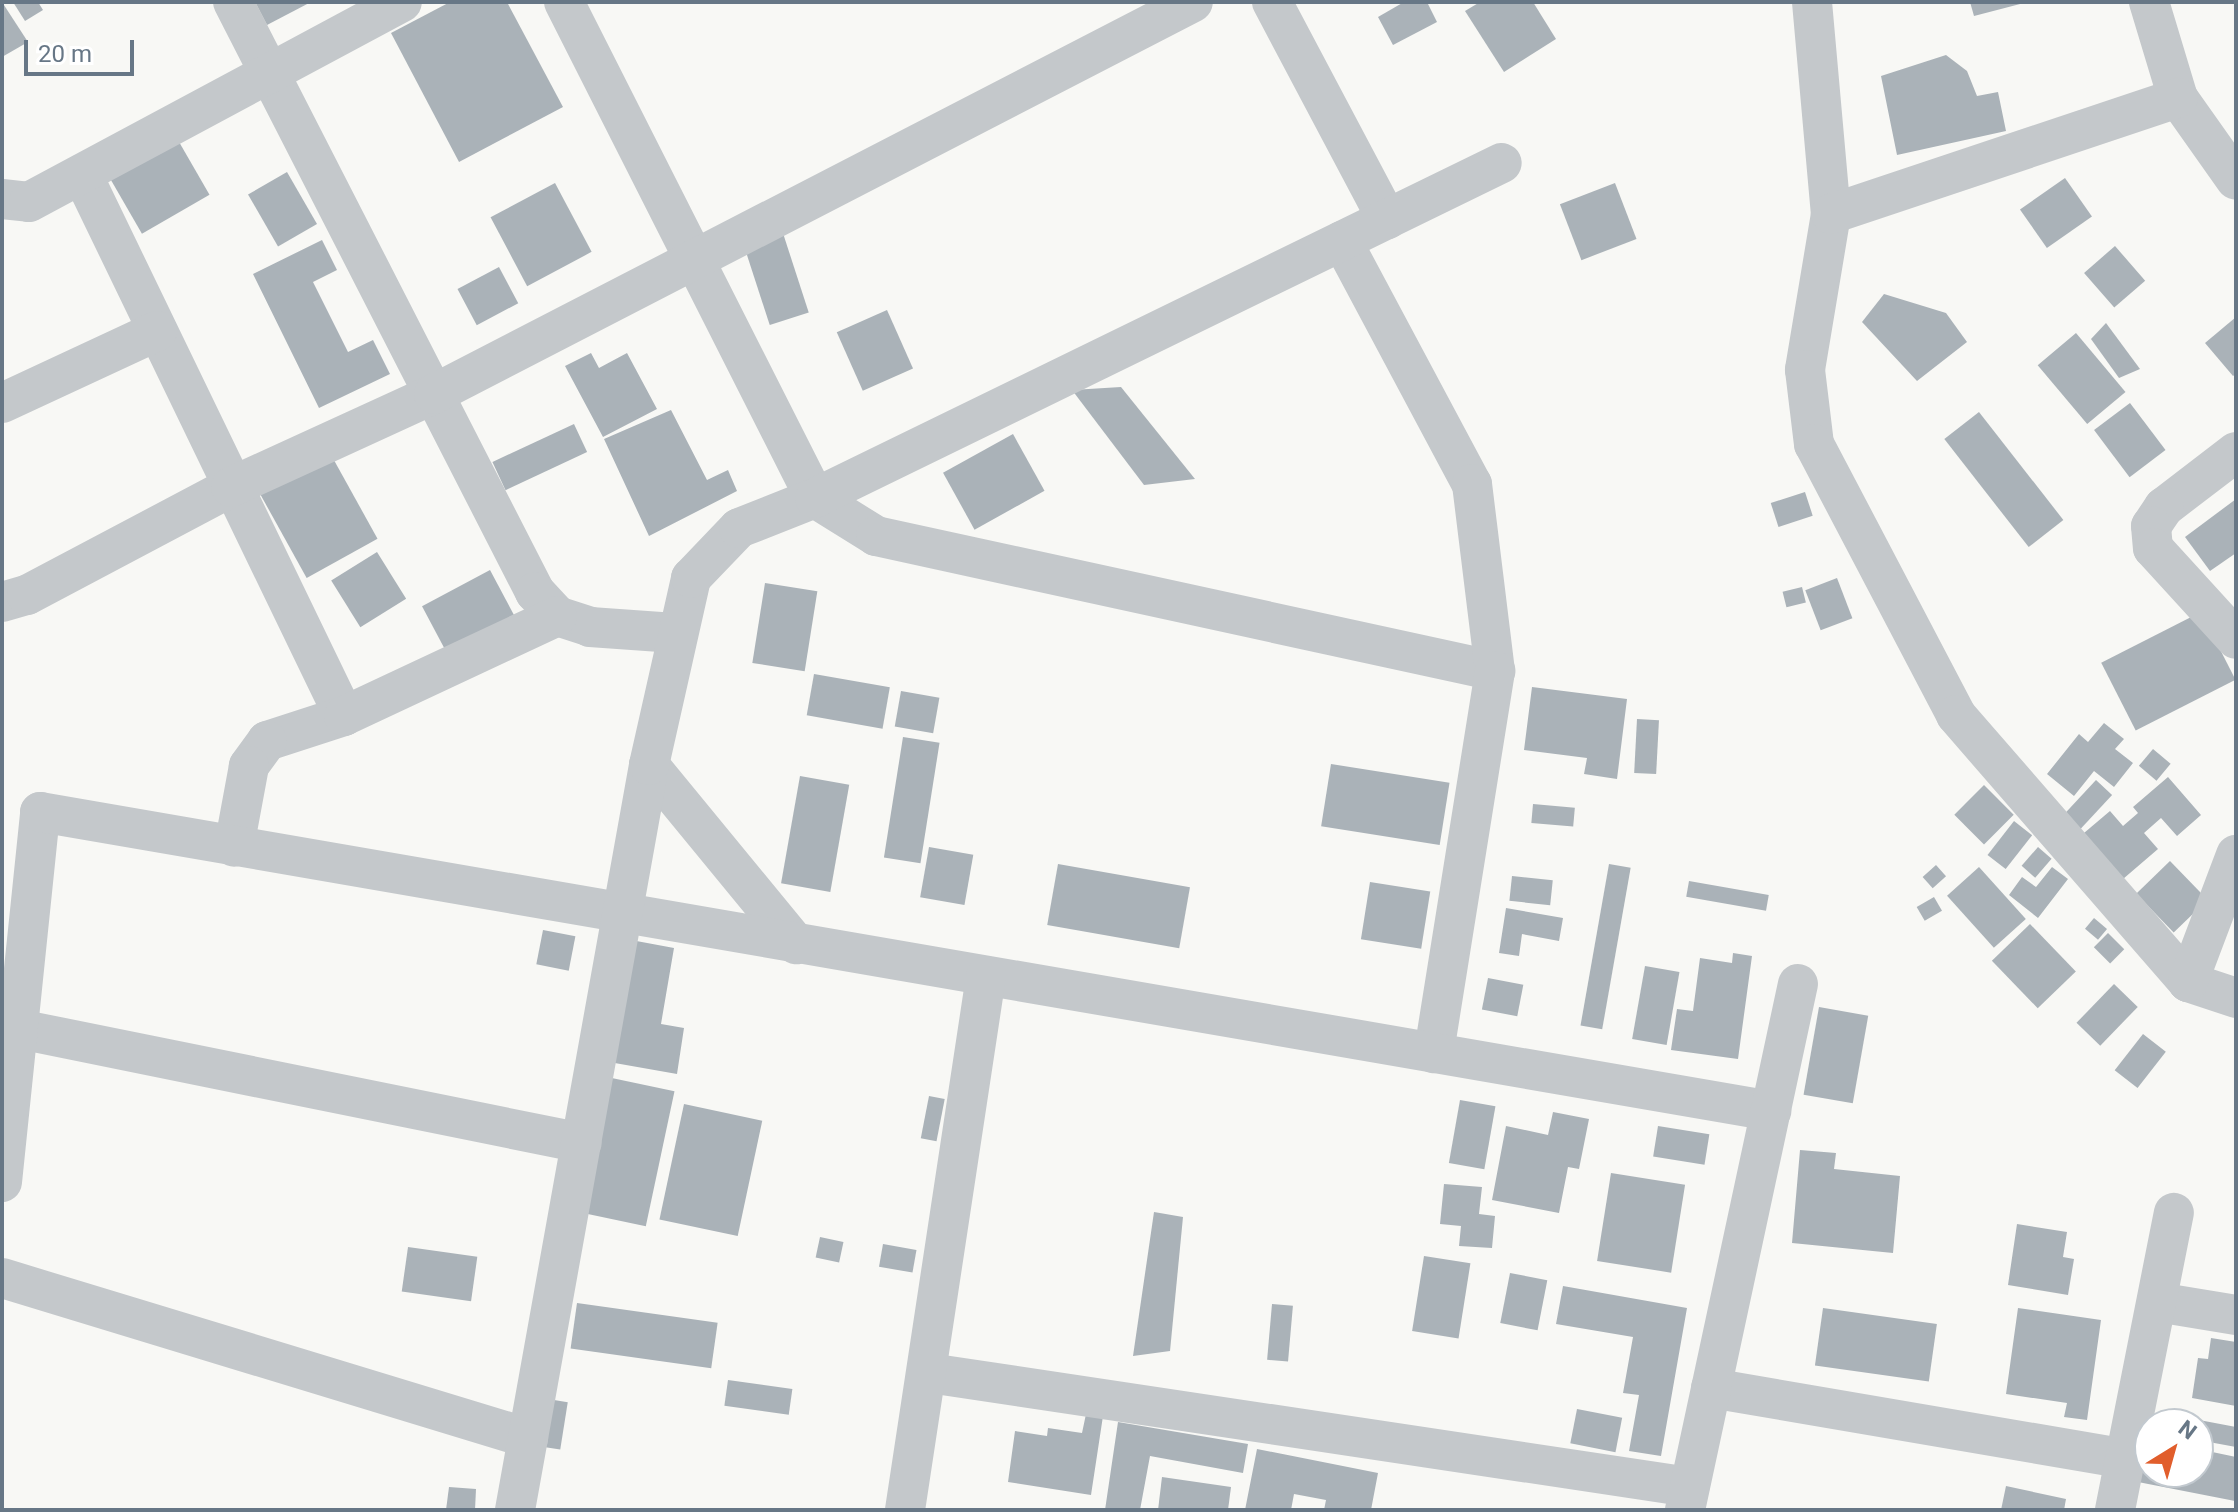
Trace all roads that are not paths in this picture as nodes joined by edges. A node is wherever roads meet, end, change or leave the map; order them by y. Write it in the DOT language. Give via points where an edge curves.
graph roads {
  1 [pos="233,2"];
  2 [pos="402,2"];
  3 [pos="564,2"];
  4 [pos="1193,2"];
  5 [pos="1272,2"];
  6 [pos="1812,2"];
  7 [pos="2149,2"];
  8 [pos="268,70"];
  9 [pos="2178,98"];
  10 [pos="1502,163"];
  11 [pos="82,174"];
  12 [pos="2236,180"];
  13 [pos="2,199"];
  14 [pos="1831,214"];
  15 [pos="1387,219"];
  16 [pos="1342,241"];
  17 [pos="694,260"];
  18 [pos="157,331"];
  19 [pos="434,394"];
  20 [pos="2,403"];
  21 [pos="2236,452"];
  22 [pos="231,487"];
  23 [pos="815,498"];
  24 [pos="2,602"];
  25 [pos="557,616"];
  26 [pos="675,633"];
  27 [pos="2236,639"];
  28 [pos="1495,671"];
  29 [pos="344,716"];
  30 [pos="649,765"];
  31 [pos="234,847"];
  32 [pos="2236,855"];
  33 [pos="624,914"];
  34 [pos="796,944"];
  35 [pos="986,976"];
  36 [pos="2188,982"];
  37 [pos="1798,984"];
  38 [pos="2236,998"];
  39 [pos="19,1029"];
  40 [pos="1434,1053"];
  41 [pos="1771,1111"];
  42 [pos="582,1143"];
  43 [pos="2,1182"];
  44 [pos="2174,1213"];
  45 [pos="2,1278"];
  46 [pos="2157,1302"];
  47 [pos="2236,1315"];
  48 [pos="929,1373"];
  49 [pos="1711,1388"];
  50 [pos="528,1438"];
  51 [pos="2125,1459"];
  52 [pos="1687,1498"];
  53 [pos="515,1510"];
  54 [pos="905,1510"];
  55 [pos="2115,1510"];
  1 -- 8 [label="street"];
  2 -- 8 [label="street"];
  3 -- 17 [label="street"];
  4 -- 17 [label="street"];
  5 -- 15 [label="street"];
  6 -- 14 [label="street"];
  7 -- 9 [label="street"];
  8 -- 11 [label="street"];
  8 -- 19 [label="street"];
  9 -- 12 [label="street"];
  9 -- 14 [label="street"];
  10 -- 15 [label="street"];
  11 -- 13 [label="street" via="29,202"];
  11 -- 18 [label="street"];
  14 -- 36 [label="street" via="1805,370 1814,444 1956,715"];
  15 -- 16 [label="street"];
  16 -- 23 [label="street"];
  16 -- 28 [label="street" via="1472,484"];
  17 -- 19 [label="street"];
  17 -- 23 [label="street"];
  18 -- 20 [label="street"];
  18 -- 22 [label="street"];
  19 -- 22 [label="street"];
  19 -- 25 [label="street" via="535,592"];
  21 -- 27 [label="street" via="2164,507 2151,526 2153,548"];
  22 -- 24 [label="street" via="27,595"];
  22 -- 29 [label="street"];
  23 -- 26 [label="street" via="739,528 712,550 691,578"];
  23 -- 28 [label="street" via="876,536"];
  25 -- 26 [label="street" via="590,627"];
  25 -- 29 [label="street"];
  26 -- 30 [label="street"];
  28 -- 40 [label="street"];
  29 -- 31 [label="street" via="267,741 249,766"];
  30 -- 33 [label="street"];
  30 -- 34 [label="street"];
  31 -- 33 [label="street"];
  31 -- 39 [label="street" via="40,812"];
  32 -- 36 [label="street"];
  33 -- 34 [label="street"];
  33 -- 42 [label="street"];
  34 -- 35 [label="street"];
  35 -- 40 [label="street"];
  35 -- 48 [label="street"];
  36 -- 38 [label="street"];
  37 -- 41 [label="street"];
  39 -- 42 [label="street"];
  39 -- 43 [label="street"];
  40 -- 41 [label="street"];
  41 -- 49 [label="street"];
  42 -- 50 [label="street"];
  44 -- 46 [label="street"];
  45 -- 50 [label="street"];
  46 -- 47 [label="street"];
  46 -- 51 [label="street"];
  48 -- 52 [label="street"];
  48 -- 54 [label="street"];
  49 -- 51 [label="street"];
  49 -- 52 [label="street"];
  50 -- 53 [label="street"];
  51 -- 55 [label="street"];
}
